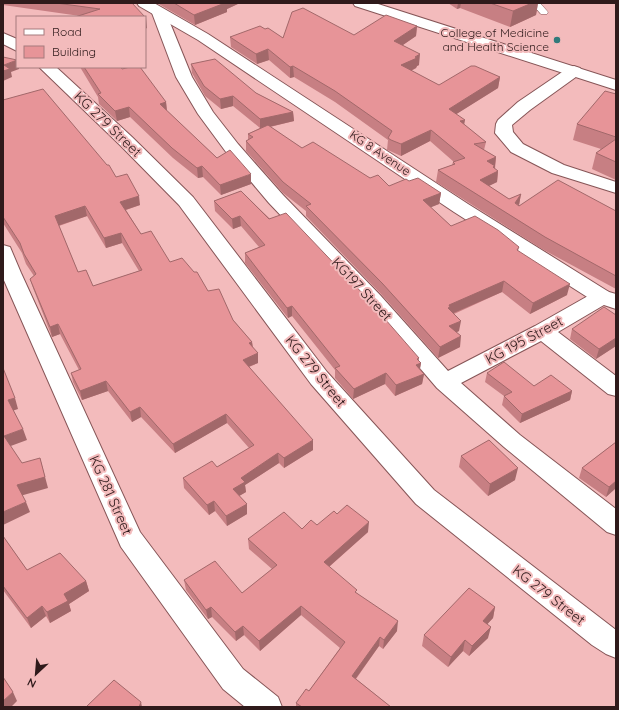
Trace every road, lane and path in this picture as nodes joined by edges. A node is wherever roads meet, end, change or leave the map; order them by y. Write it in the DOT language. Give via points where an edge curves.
graph roads {
  1 [pos="360,3"];
  2 [pos="535,3"];
  3 [pos="151,8"];
  4 [pos="544,12"];
  5 [pos="3,37"];
  6 [pos="16,45"];
  7 [pos="48,68"];
  8 [pos="574,72"];
  9 [pos="616,85"];
  10 [pos="616,188"];
  11 [pos="3,251"];
  12 [pos="609,299"];
  13 [pos="543,331"];
  14 [pos="445,382"];
  15 [pos="616,388"];
  16 [pos="616,524"];
  17 [pos="616,645"];
  18 [pos="267,707"];
  1 -- 8 [label="street"];
  2 -- 4 [label="lane"];
  3 -- 12 [label="street, KG 8 Avenue" via="203,37 461,208"];
  3 -- 14 [label="street, KG197 Street" via="184,77 206,114 232,148"];
  5 -- 6 [label="street"];
  7 -- 17 [label="street, KG 279 Street" via="186,201 319,378 424,498"];
  8 -- 9 [label="street"];
  8 -- 10 [label="street" via="524,106 504,124 504,133 517,148 558,170"];
  11 -- 18 [label="street, KG 281 Street" via="130,539 233,679"];
  12 -- 13 [label="street, KG 195 Street"];
  13 -- 14 [label="street, KG 195 Street"];
  13 -- 15 [label="street"];
  14 -- 16 [label="street, KG197 Street"];
}
